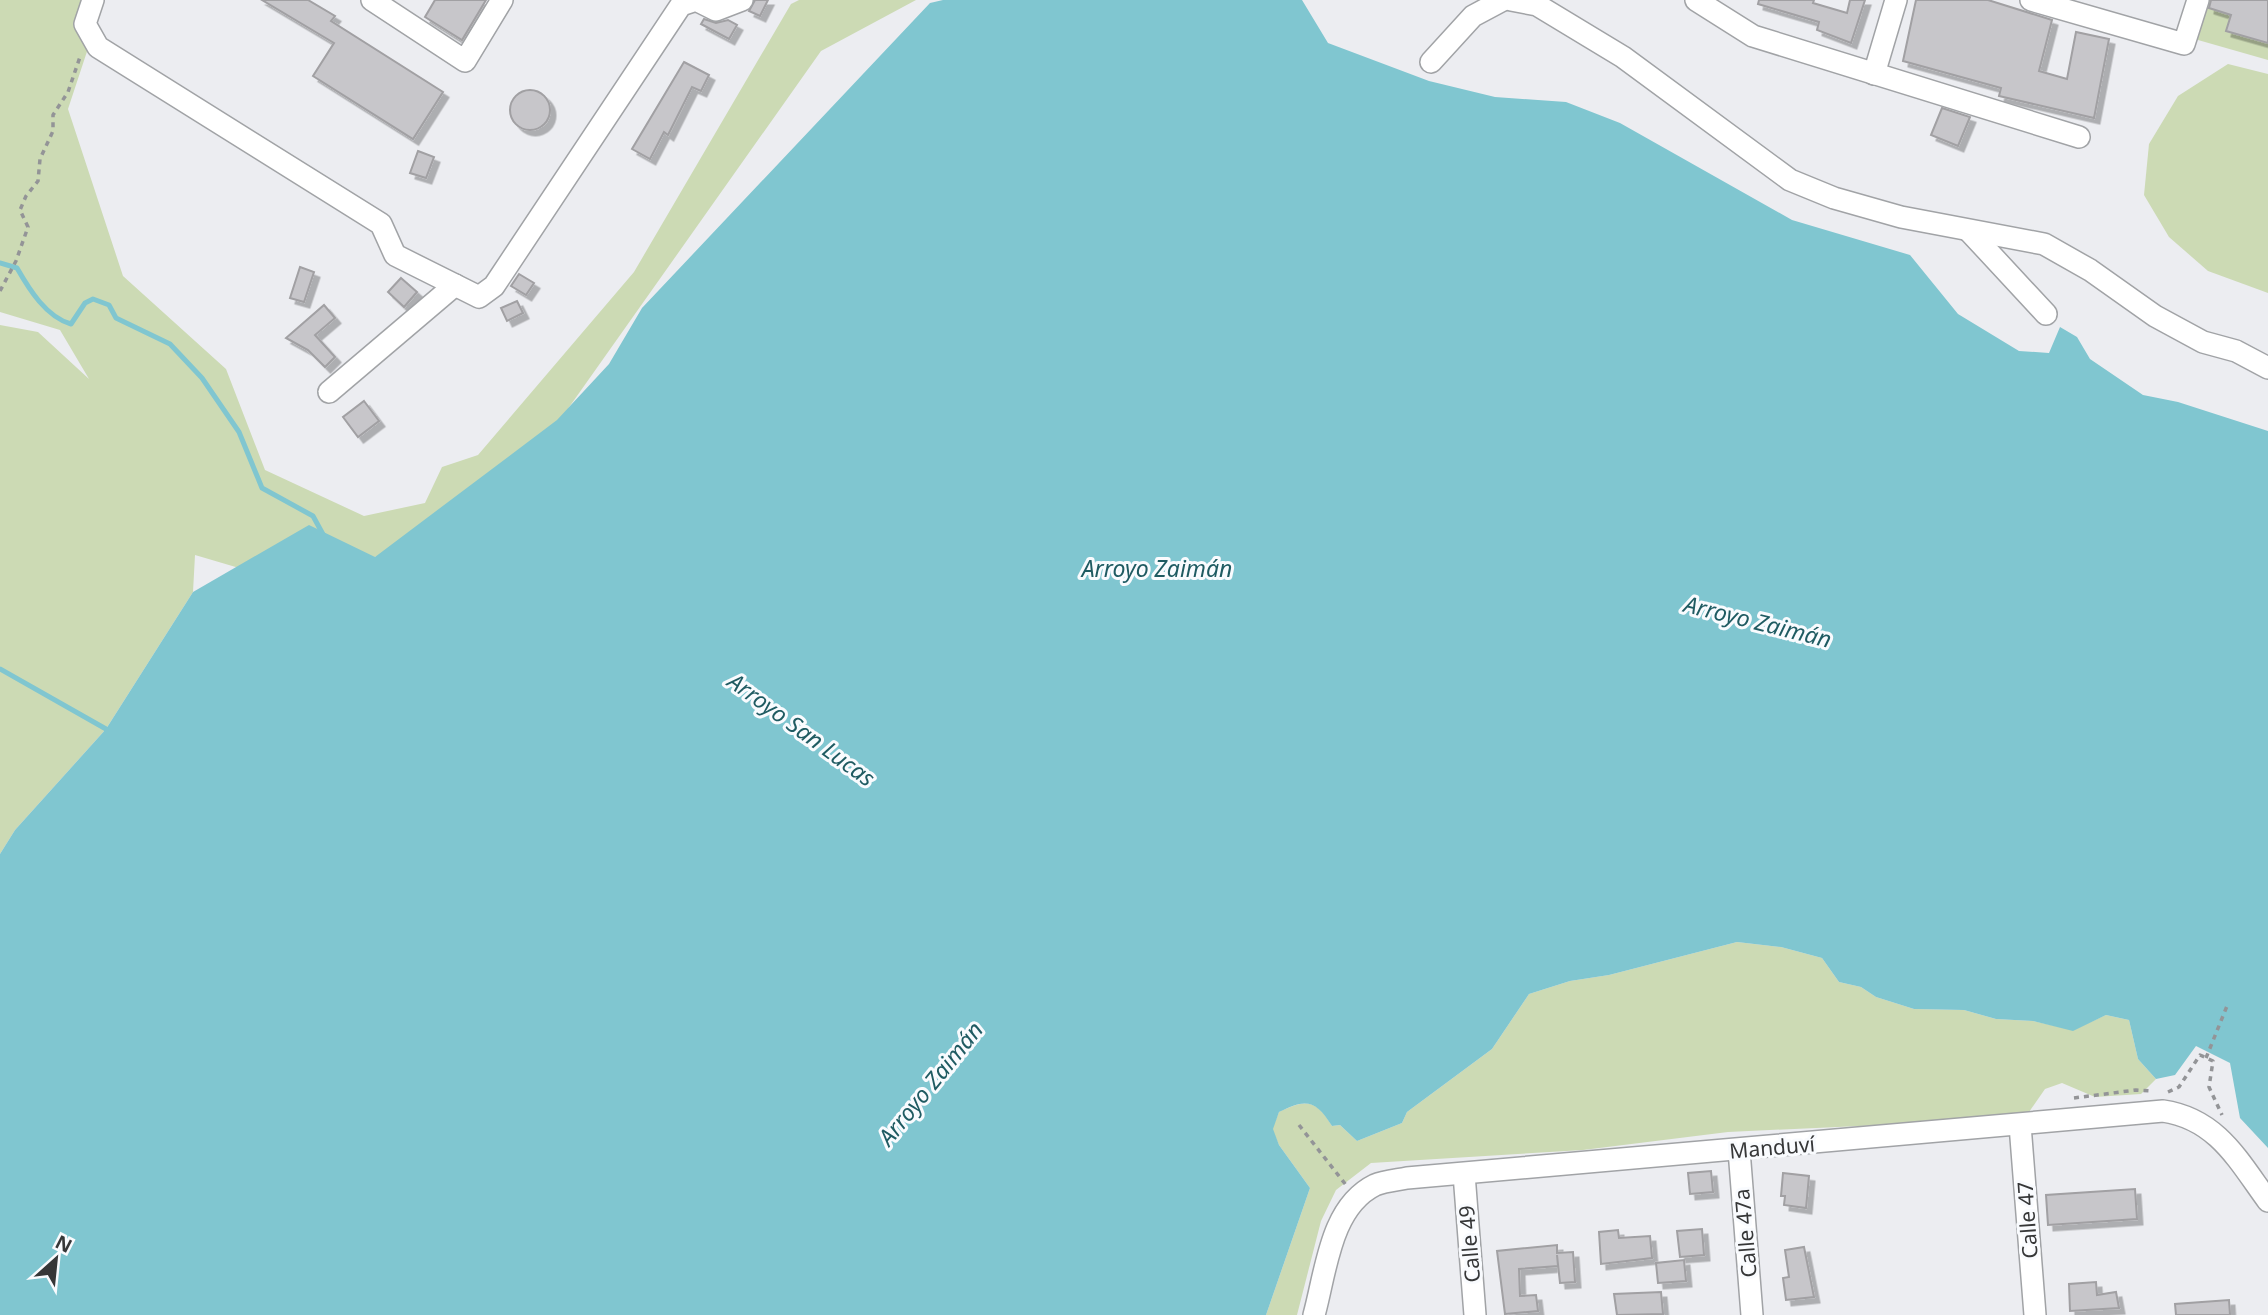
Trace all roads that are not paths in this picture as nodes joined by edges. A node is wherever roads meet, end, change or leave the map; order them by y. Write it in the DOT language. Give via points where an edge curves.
graph roads {
  1 [pos="93,0"];
  2 [pos="372,0"];
  3 [pos="502,0"];
  4 [pos="742,0"];
  5 [pos="1503,0"];
  6 [pos="1511,0"];
  7 [pos="1696,0"];
  8 [pos="1896,0"];
  9 [pos="2031,0"];
  10 [pos="2198,0"];
  11 [pos="1431,62"];
  12 [pos="1874,74"];
  13 [pos="2079,137"];
  14 [pos="1969,230"];
  15 [pos="455,285"];
  16 [pos="2046,314"];
  17 [pos="2268,368"];
  18 [pos="329,392"];
  19 [pos="2020,1125"];
  20 [pos="1739,1150"];
  21 [pos="1464,1174"];
  22 [pos="2268,1201"];
  23 [pos="1314,1315"];
  24 [pos="1475,1315"];
  25 [pos="1752,1315"];
  26 [pos="2035,1315"];
  1 -- 15 [label="street" via="85,24 98,47 382,224 395,255"];
  2 -- 3 [label="street" via="465,61"];
  4 -- 15 [label="street" via="716,10 696,0 681,5 494,286 479,297"];
  5 -- 11 [label="street" via="1473,16"];
  6 -- 14 [label="street" via="1537,5 1623,57 1790,180 1901,217"];
  7 -- 12 [label="street" via="1753,36"];
  8 -- 12 [label="street"];
  9 -- 10 [label="street" via="2184,44"];
  12 -- 13 [label="street"];
  14 -- 16 [label="street"];
  14 -- 17 [label="street" via="2044,244 2155,316"];
  15 -- 18 [label="street"];
  19 -- 20 [label="street, Manduví"];
  19 -- 22 [label="street, Manduví" via="2163,1111 2188,1115 2216,1134"];
  19 -- 26 [label="street, Calle 47"];
  20 -- 21 [label="street, Manduví"];
  20 -- 25 [label="street, Calle 47a"];
  21 -- 23 [label="street, Manduví" via="1407,1178 1353,1191 1340,1220"];
  21 -- 24 [label="street, Calle 49"];
}
